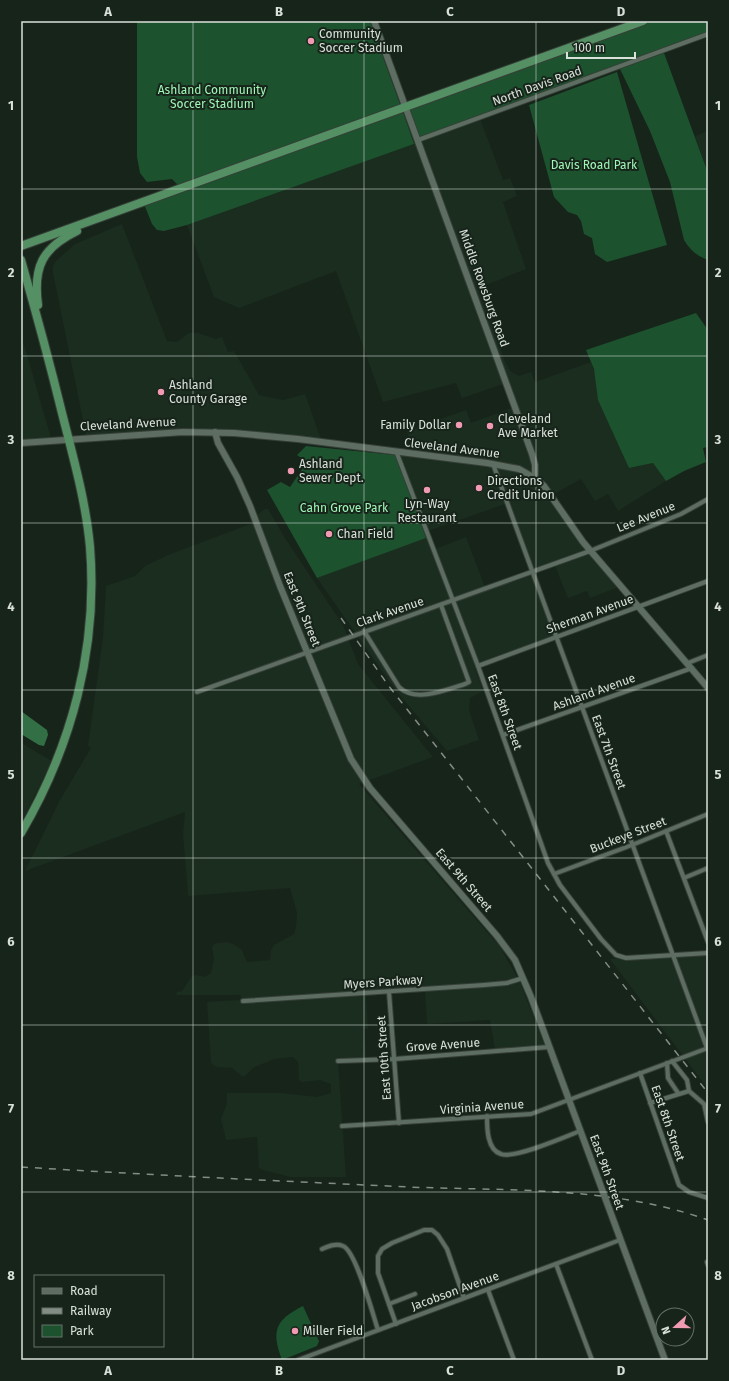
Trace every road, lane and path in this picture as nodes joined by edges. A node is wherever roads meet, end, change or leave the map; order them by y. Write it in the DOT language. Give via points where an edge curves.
graph roads {
  1 [pos="374,21"];
  2 [pos="644,21"];
  3 [pos="708,34"];
  4 [pos="405,107"];
  5 [pos="418,140"];
  6 [pos="99,219"];
  7 [pos="21,246"];
  8 [pos="21,260"];
  9 [pos="40,324"];
  10 [pos="215,432"];
  11 [pos="69,438"];
  12 [pos="21,443"];
  13 [pos="396,452"];
  14 [pos="492,464"];
  15 [pos="535,478"];
  16 [pos="708,499"];
  17 [pos="590,551"];
  18 [pos="532,572"];
  19 [pos="708,581"];
  20 [pos="454,601"];
  21 [pos="441,605"];
  22 [pos="639,606"];
  23 [pos="364,631"];
  24 [pos="556,637"];
  25 [pos="308,652"];
  26 [pos="708,655"];
  27 [pos="688,663"];
  28 [pos="478,666"];
  29 [pos="692,668"];
  30 [pos="708,688"];
  31 [pos="197,692"];
  32 [pos="582,707"];
  33 [pos="503,735"];
  34 [pos="708,814"];
  35 [pos="666,832"];
  36 [pos="21,833"];
  37 [pos="632,845"];
  38 [pos="708,868"];
  39 [pos="554,874"];
  40 [pos="684,878"];
  41 [pos="708,926"];
  42 [pos="703,928"];
  43 [pos="708,942"];
  44 [pos="708,953"];
  45 [pos="673,956"];
  46 [pos="523,978"];
  47 [pos="389,992"];
  48 [pos="243,1001"];
  49 [pos="549,1047"];
  50 [pos="707,1048"];
  51 [pos="396,1059"];
  52 [pos="672,1061"];
  53 [pos="338,1062"];
  54 [pos="667,1063"];
  55 [pos="640,1073"];
  56 [pos="689,1091"];
  57 [pos="678,1093"];
  58 [pos="568,1099"];
  59 [pos="650,1103"];
  60 [pos="487,1116"];
  61 [pos="708,1122"];
  62 [pos="399,1123"];
  63 [pos="342,1126"];
  64 [pos="580,1132"];
  65 [pos="708,1198"];
  66 [pos="620,1240"];
  67 [pos="322,1249"];
  68 [pos="556,1264"];
  69 [pos="488,1290"];
  70 [pos="415,1294"];
  71 [pos="464,1298"];
  72 [pos="389,1304"];
  73 [pos="396,1324"];
  74 [pos="378,1330"];
  75 [pos="298,1360"];
  76 [pos="514,1360"];
  77 [pos="592,1360"];
  78 [pos="665,1360"];
  1 -- 4 [label="street, Middle Rowsburg Road"];
  2 -- 4 [label="highway"];
  3 -- 5 [label="street, North Davis Road"];
  4 -- 5 [label="street, Middle Rowsburg Road"];
  4 -- 6 [label="highway"];
  5 -- 15 [label="street, Middle Rowsburg Road" via="532,454"];
  6 -- 7 [label="highway"];
  6 -- 9 [label="highway" via="63,238 43,257 36,282"];
  8 -- 9 [label="highway"];
  9 -- 11 [label="highway"];
  10 -- 11 [label="street, Cleveland Avenue"];
  10 -- 13 [label="street, Cleveland Avenue" via="290,438"];
  10 -- 25 [label="street, East 9th Street" via="250,506"];
  11 -- 12 [label="street, Cleveland Avenue"];
  11 -- 36 [label="highway" via="84,501 90,548 88,638 81,682 55,768"];
  13 -- 14 [label="street, Cleveland Avenue"];
  13 -- 20 [label="street, East 8th Street"];
  14 -- 15 [label="street, Cleveland Avenue" via="519,469"];
  14 -- 18 [label="street, East 7th Street"];
  15 -- 17 [label="street, Cleveland Avenue" via="548,491"];
  16 -- 17 [label="street, Lee Avenue" via="681,514"];
  17 -- 18 [label="street, Clark Avenue"];
  17 -- 22 [label="street, Cleveland Avenue"];
  18 -- 20 [label="street, Clark Avenue"];
  18 -- 24 [label="street, East 7th Street"];
  19 -- 22 [label="street, Sherman Avenue"];
  20 -- 21 [label="street, Clark Avenue"];
  20 -- 28 [label="street, East 8th Street"];
  21 -- 23 [label="street, Clark Avenue"];
  21 -- 23 [label="street" via="469,682 465,684 427,694 404,692"];
  22 -- 24 [label="street, Sherman Avenue"];
  22 -- 27 [label="street, Cleveland Avenue"];
  23 -- 25 [label="street, Clark Avenue"];
  24 -- 28 [label="street, Sherman Avenue"];
  24 -- 32 [label="street, East 7th Street"];
  25 -- 31 [label="street, Clark Avenue"];
  25 -- 46 [label="street, East 9th Street" via="358,772 497,936 515,960"];
  26 -- 27 [label="street"];
  27 -- 29 [label="street, Cleveland Avenue"];
  28 -- 33 [label="street, East 8th Street"];
  29 -- 30 [label="street, Cleveland Avenue"];
  29 -- 32 [label="street, Ashland Avenue"];
  32 -- 33 [label="street, Ashland Avenue"];
  32 -- 37 [label="street, East 7th Street"];
  33 -- 39 [label="street, East 8th Street"];
  34 -- 35 [label="street, Buckeye Street"];
  35 -- 37 [label="street, Buckeye Street"];
  35 -- 40 [label="street"];
  37 -- 39 [label="street, Buckeye Street"];
  37 -- 45 [label="street, East 7th Street"];
  38 -- 40 [label="street"];
  39 -- 45 [label="street, East 8th Street" via="611,952 626,958"];
  40 -- 42 [label="street"];
  41 -- 42 [label="street"];
  42 -- 43 [label="street"];
  44 -- 45 [label="street"];
  45 -- 50 [label="street, East 7th Street"];
  46 -- 47 [label="street, Myers Parkway" via="501,984"];
  46 -- 49 [label="street, East 9th Street"];
  47 -- 48 [label="street, Myers Parkway"];
  47 -- 51 [label="street, East 10th Street"];
  49 -- 51 [label="street, Grove Avenue"];
  49 -- 58 [label="street, East 9th Street"];
  50 -- 52 [label="street, Virginia Avenue"];
  51 -- 53 [label="street, Grove Avenue"];
  51 -- 62 [label="street, East 10th Street"];
  52 -- 54 [label="street, Virginia Avenue"];
  52 -- 56 [label="street" via="687,1080"];
  54 -- 55 [label="street, Virginia Avenue"];
  54 -- 57 [label="street" via="668,1078"];
  55 -- 58 [label="street, Virginia Avenue"];
  55 -- 59 [label="street, East 8th Street"];
  56 -- 57 [label="street"];
  56 -- 61 [label="street" via="704,1104"];
  57 -- 59 [label="street"];
  58 -- 60 [label="street, Virginia Avenue" via="530,1114"];
  58 -- 64 [label="street, East 9th Street"];
  59 -- 65 [label="street, East 8th Street" via="679,1185 684,1190"];
  60 -- 62 [label="street, Virginia Avenue"];
  60 -- 64 [label="street" via="486,1130 489,1139 496,1151 503,1155 523,1152"];
  62 -- 63 [label="street, Virginia Avenue"];
  64 -- 66 [label="street, East 9th Street"];
  66 -- 68 [label="street, Jacobson Avenue"];
  66 -- 78 [label="street, East 9th Street"];
  67 -- 74 [label="street" via="338,1244 350,1252"];
  68 -- 69 [label="street, Jacobson Avenue"];
  68 -- 77 [label="street"];
  69 -- 71 [label="street, Jacobson Avenue"];
  69 -- 76 [label="street"];
  70 -- 72 [label="street"];
  71 -- 72 [label="street" via="443,1243 435,1232 428,1229 387,1245 378,1256 378,1273"];
  71 -- 73 [label="street, Jacobson Avenue"];
  72 -- 73 [label="street"];
  73 -- 74 [label="street, Jacobson Avenue"];
  74 -- 75 [label="street, Jacobson Avenue"];
}
